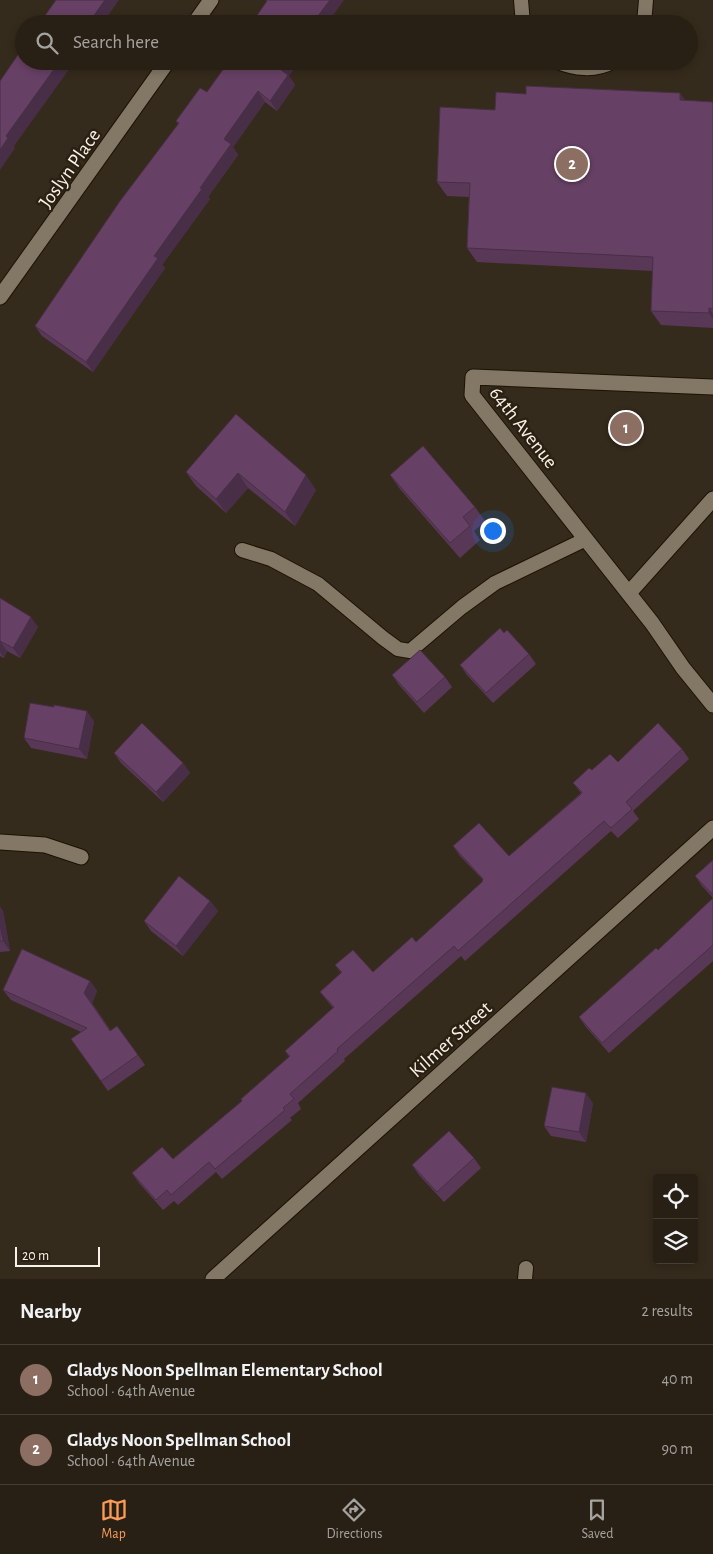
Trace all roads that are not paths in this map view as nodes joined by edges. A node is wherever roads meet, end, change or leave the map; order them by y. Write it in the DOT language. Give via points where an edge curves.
graph roads {
  1 [pos="210,0"];
  2 [pos="521,0"];
  3 [pos="646,0"];
  4 [pos="200,15"];
  5 [pos="522,15"];
  6 [pos="645,15"];
  7 [pos="162,70"];
  8 [pos="0,297"];
  9 [pos="713,387"];
  10 [pos="713,499"];
  11 [pos="586,540"];
  12 [pos="242,550"];
  13 [pos="629,593"];
  14 [pos="713,705"];
  15 [pos="713,828"];
  16 [pos="0,842"];
  17 [pos="81,858"];
  18 [pos="213,1279"];
  1 -- 4 [label="street"];
  2 -- 5 [label="lane"];
  3 -- 6 [label="lane"];
  7 -- 8 [label="street, Joslyn Place"];
  9 -- 11 [label="street, 64th Avenue" via="473,376 472,395"];
  10 -- 13 [label="street"];
  11 -- 12 [label="lane" via="495,583 410,651 398,650 318,584 271,559"];
  11 -- 13 [label="street, 64th Avenue"];
  13 -- 14 [label="street, 64th Avenue"];
  15 -- 18 [label="street, Kilmer Street"];
  16 -- 17 [label="street" via="45,844"];
}
